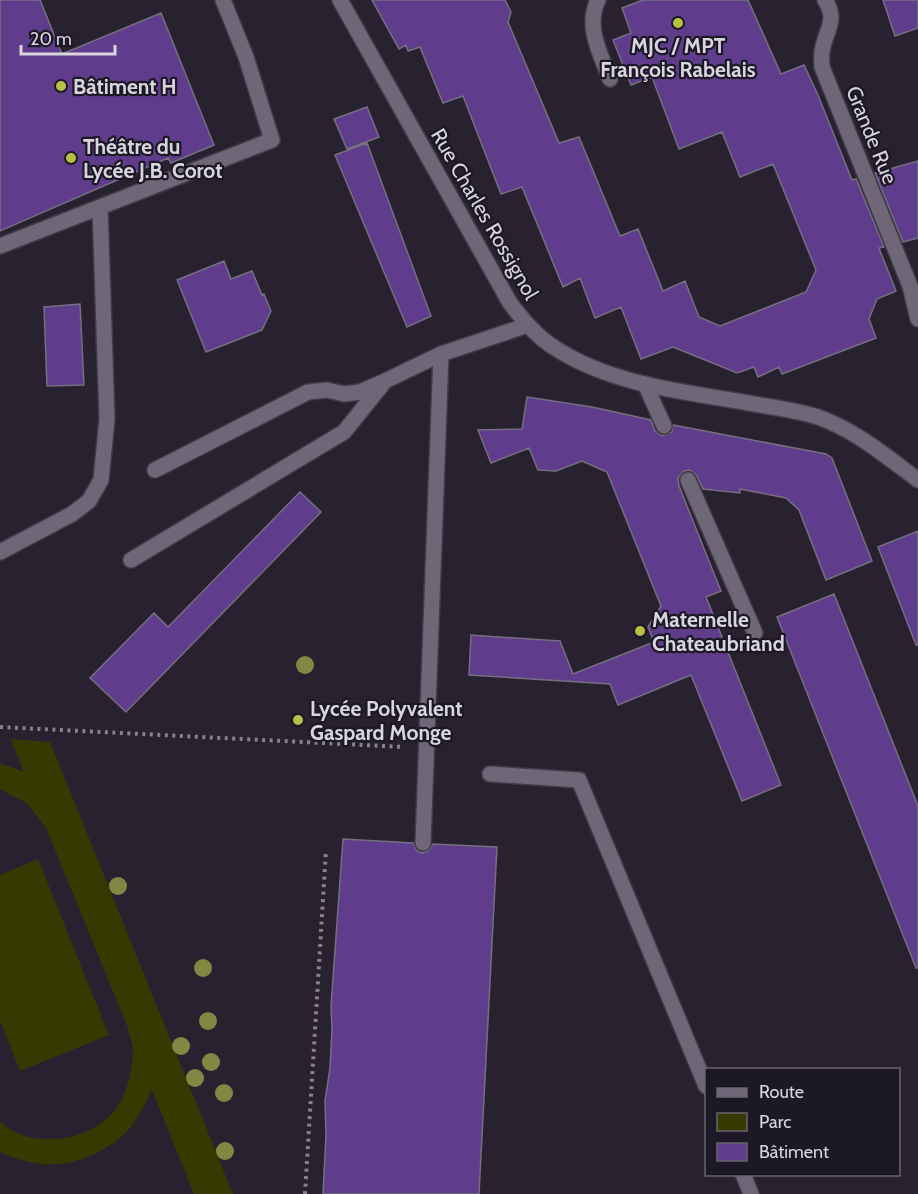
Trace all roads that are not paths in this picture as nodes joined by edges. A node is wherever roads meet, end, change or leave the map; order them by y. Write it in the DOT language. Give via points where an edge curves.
graph roads {
  1 [pos="223,0"];
  2 [pos="339,0"];
  3 [pos="598,0"];
  4 [pos="825,0"];
  5 [pos="610,78"];
  6 [pos="100,208"];
  7 [pos="0,246"];
  8 [pos="914,285"];
  9 [pos="918,319"];
  10 [pos="528,325"];
  11 [pos="441,354"];
  12 [pos="385,381"];
  13 [pos="645,384"];
  14 [pos="664,426"];
  15 [pos="156,470"];
  16 [pos="688,480"];
  17 [pos="918,480"];
  18 [pos="0,552"];
  19 [pos="131,560"];
  20 [pos="755,633"];
  21 [pos="489,774"];
  22 [pos="423,843"];
  23 [pos="705,1084"];
  24 [pos="744,1176"];
  25 [pos="751,1194"];
  1 -- 6 [label="street" via="272,140"];
  2 -- 10 [label="street, Rue Charles Rossignol" via="510,303"];
  3 -- 5 [label="street" via="593,35"];
  4 -- 8 [label="street, Grande Rue" via="830,8 830,31 822,50 822,67"];
  6 -- 7 [label="street"];
  6 -- 18 [label="street" via="107,419 101,480 88,501 72,514"];
  8 -- 9 [label="street, Grande Rue"];
  10 -- 11 [label="street"];
  10 -- 13 [label="street, Rue Charles Rossignol" via="553,347 582,364"];
  11 -- 12 [label="street"];
  11 -- 22 [label="street"];
  12 -- 15 [label="street" via="360,392 308,393"];
  12 -- 19 [label="street" via="344,432"];
  13 -- 14 [label="street"];
  13 -- 17 [label="street, Rue Charles Rossignol" via="819,418 867,442"];
  16 -- 20 [label="street"];
  21 -- 23 [label="street" via="579,780"];
  24 -- 25 [label="street"];
}
